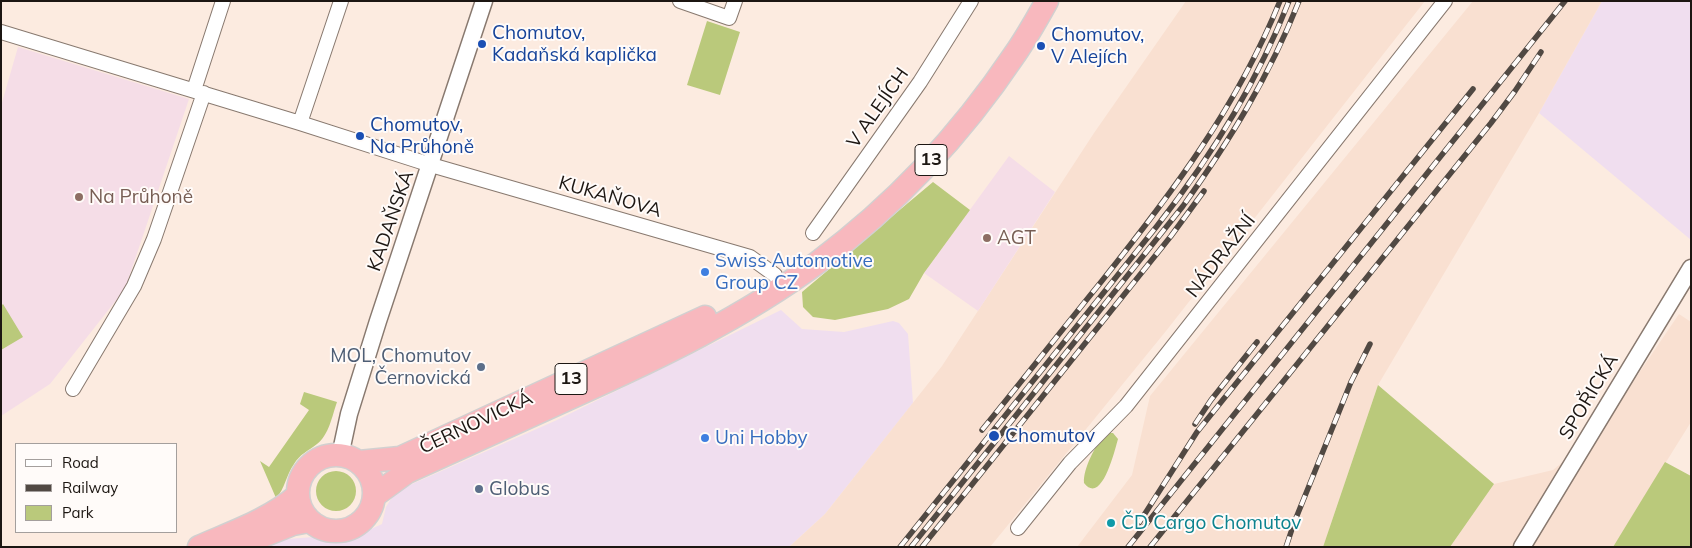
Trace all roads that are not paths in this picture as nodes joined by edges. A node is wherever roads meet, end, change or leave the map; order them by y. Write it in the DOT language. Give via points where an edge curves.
graph roads {
  1 [pos="223,1"];
  2 [pos="341,1"];
  3 [pos="484,1"];
  4 [pos="680,1"];
  5 [pos="735,1"];
  6 [pos="971,1"];
  7 [pos="1029,1"];
  8 [pos="1047,1"];
  9 [pos="1445,1"];
  10 [pos="1,32"];
  11 [pos="199,92"];
  12 [pos="300,123"];
  13 [pos="431,165"];
  14 [pos="813,234"];
  15 [pos="1690,271"];
  16 [pos="778,281"];
  17 [pos="73,389"];
  18 [pos="349,459"];
  19 [pos="298,495"];
  20 [pos="374,496"];
  21 [pos="309,521"];
  22 [pos="1018,528"];
  23 [pos="199,547"];
  24 [pos="235,547"];
  25 [pos="1522,547"];
  1 -- 11 [label="street"];
  2 -- 12 [label="street"];
  3 -- 13 [label="street, KADAŇSKÁ"];
  4 -- 5 [label="street" via="729,18"];
  6 -- 14 [label="street, V ALEJÍCH" via="920,82"];
  7 -- 16 [label="highway, 13" via="1003,46 942,127 884,189"];
  8 -- 16 [label="highway, 13" via="1015,54 955,134 896,197 818,263"];
  9 -- 22 [label="street, NÁDRAŽNÍ" via="1126,406 1070,463"];
  10 -- 11 [label="street"];
  11 -- 12 [label="street"];
  11 -- 17 [label="street" via="154,239 134,286"];
  12 -- 13 [label="street"];
  13 -- 16 [label="street, KUKAŇOVA" via="750,257"];
  13 -- 18 [label="street, KADAŇSKÁ" via="349,414"];
  15 -- 25 [label="street, SPOŘICKÁ"];
  16 -- 18 [label="highway, ČERNOVICKÁ / 13" via="400,458"];
  16 -- 20 [label="highway, ČERNOVICKÁ / 13" via="708,332 650,362 407,472"];
  18 -- 19 [label="highway, ČERNOVICKÁ / 13" via="335,455 312,464 301,478"];
  18 -- 20 [label="highway" via="368,472"];
  19 -- 21 [label="highway"];
  19 -- 23 [label="highway" via="267,517"];
  20 -- 21 [label="highway" via="364,519 349,529 328,531"];
  21 -- 24 [label="highway"];
}
